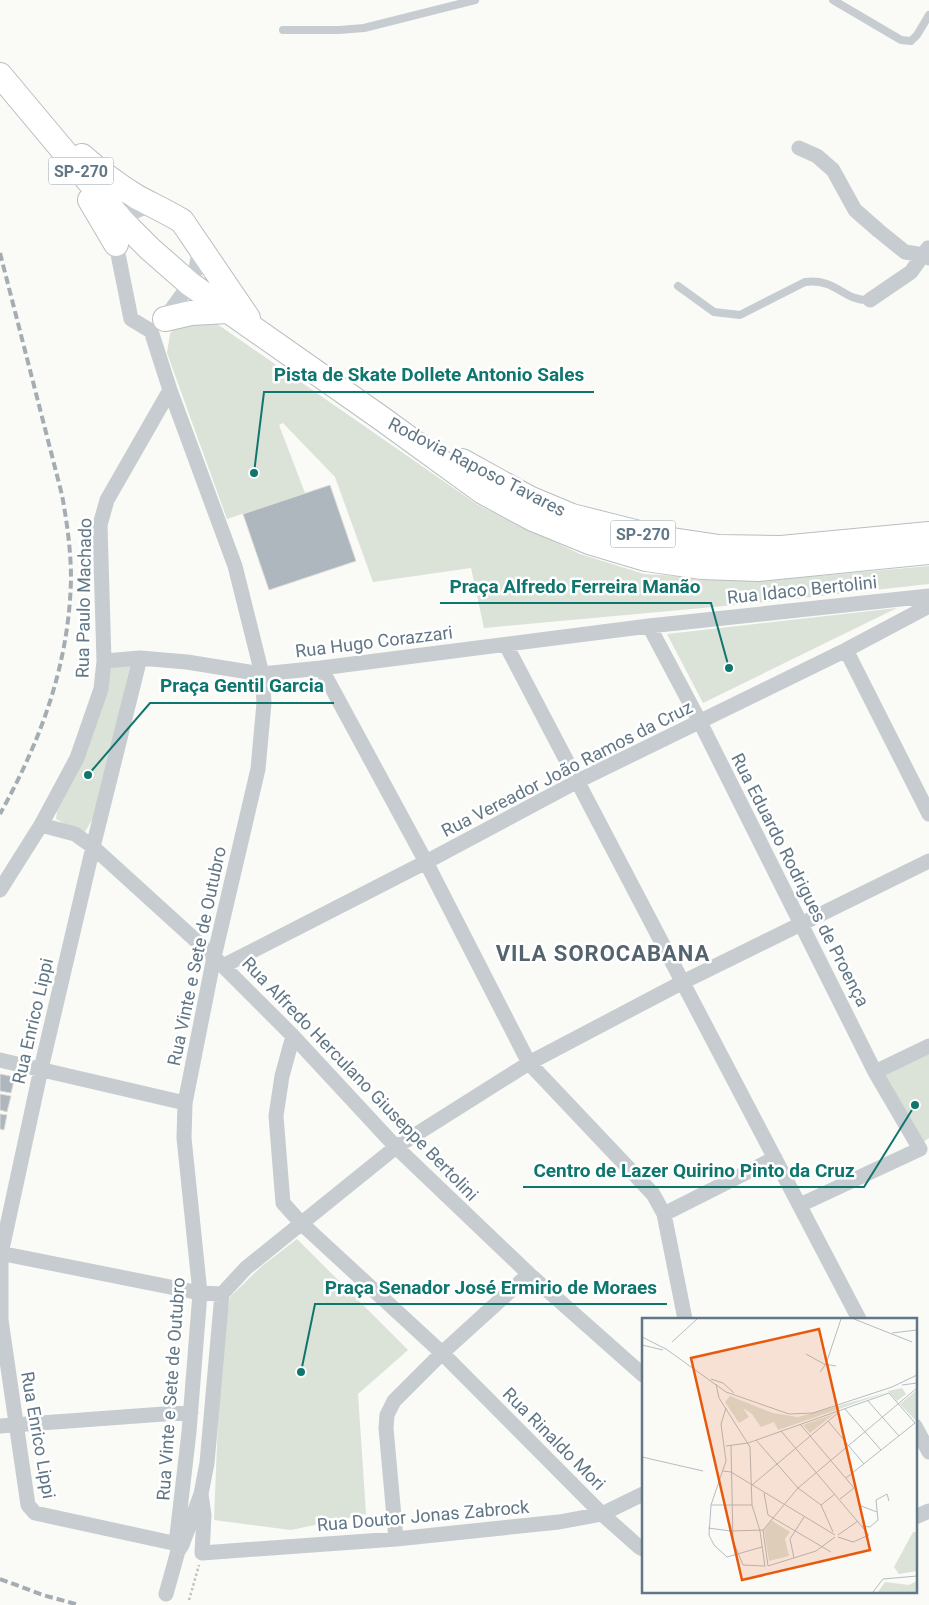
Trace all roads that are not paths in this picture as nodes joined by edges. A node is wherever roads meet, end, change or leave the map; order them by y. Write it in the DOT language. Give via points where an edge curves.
graph roads {
  1 [pos="475,0"];
  2 [pos="833,0"];
  3 [pos="929,15"];
  4 [pos="283,30"];
  5 [pos="0,75"];
  6 [pos="39,120"];
  7 [pos="798,148"];
  8 [pos="152,204"];
  9 [pos="123,222"];
  10 [pos="116,244"];
  11 [pos="200,247"];
  12 [pos="927,253"];
  13 [pos="190,284"];
  14 [pos="678,286"];
  15 [pos="870,300"];
  16 [pos="228,311"];
  17 [pos="158,325"];
  18 [pos="256,330"];
  19 [pos="170,390"];
  20 [pos="381,418"];
  21 [pos="929,534"];
  22 [pos="929,552"];
  23 [pos="929,596"];
  24 [pos="929,606"];
  25 [pos="649,626"];
  26 [pos="506,645"];
  27 [pos="846,650"];
  28 [pos="140,658"];
  29 [pos="104,661"];
  30 [pos="321,668"];
  31 [pos="262,674"];
  32 [pos="700,722"];
  33 [pos="578,781"];
  34 [pos="929,814"];
  35 [pos="41,824"];
  36 [pos="93,846"];
  37 [pos="929,861"];
  38 [pos="426,862"];
  39 [pos="0,890"];
  40 [pos="801,923"];
  41 [pos="218,962"];
  42 [pos="683,982"];
  43 [pos="293,1036"];
  44 [pos="929,1046"];
  45 [pos="0,1060"];
  46 [pos="529,1063"];
  47 [pos="41,1069"];
  48 [pos="875,1072"];
  49 [pos="185,1103"];
  50 [pos="396,1148"];
  51 [pos="775,1158"];
  52 [pos="800,1205"];
  53 [pos="664,1214"];
  54 [pos="301,1224"];
  55 [pos="0,1253"];
  56 [pos="529,1274"];
  57 [pos="200,1294"];
  58 [pos="222,1294"];
  59 [pos="685,1318"];
  60 [pos="858,1318"];
  61 [pos="442,1353"];
  62 [pos="642,1374"];
  63 [pos="191,1412"];
  64 [pos="916,1425"];
  65 [pos="0,1426"];
  66 [pos="17,1426"];
  67 [pos="916,1426"];
  68 [pos="929,1433"];
  69 [pos="929,1452"];
  70 [pos="201,1494"];
  71 [pos="642,1494"];
  72 [pos="929,1510"];
  73 [pos="602,1514"];
  74 [pos="916,1516"];
  75 [pos="396,1539"];
  76 [pos="179,1547"];
  77 [pos="642,1549"];
  78 [pos="202,1554"];
  79 [pos="166,1594"];
  1 -- 4 [label="lane" via="364,28"];
  2 -- 3 [label="lane" via="901,40 911,41"];
  5 -- 6 [label="highway, Rodovia Raposo Tavares / SP-270"];
  6 -- 8 [label="highway" via="103,174"];
  6 -- 9 [label="highway, Rodovia Raposo Tavares / SP-270"];
  6 -- 10 [label="highway"];
  7 -- 12 [label="street" via="817,156 833,170 855,210 879,232 904,252"];
  8 -- 9 [label="street" via="137,209"];
  8 -- 11 [label="highway" via="182,221"];
  9 -- 10 [label="street"];
  9 -- 13 [label="highway, Rodovia Raposo Tavares / SP-270"];
  10 -- 17 [label="street" via="131,319"];
  11 -- 13 [label="street"];
  11 -- 18 [label="highway"];
  12 -- 15 [label="street" via="911,272"];
  13 -- 16 [label="highway, Rodovia Raposo Tavares / SP-270"];
  13 -- 17 [label="street"];
  14 -- 15 [label="lane" via="714,312 727,315 740,315 806,282 832,284 854,298"];
  16 -- 17 [label="highway" via="191,313"];
  16 -- 18 [label="highway, Rodovia Raposo Tavares / SP-270"];
  17 -- 19 [label="street, Rua Vinte e Sete de Outubro"];
  18 -- 20 [label="highway, Rodovia Raposo Tavares / SP-270"];
  19 -- 29 [label="street, Rua Paulo Machado" via="106,500 100,525"];
  19 -- 31 [label="street, Rua Vinte e Sete de Outubro" via="235,566"];
  20 -- 21 [label="highway, Rodovia Raposo Tavares / SP-270" via="529,498 572,516 659,538 720,547 782,548"];
  20 -- 22 [label="highway, Rodovia Raposo Tavares / SP-270" via="483,492 533,519 589,542 646,559 702,567 758,569"];
  23 -- 25 [label="street, Rua Idaco Bertolini"];
  24 -- 27 [label="street, Rua Vereador João Ramos da Cruz"];
  25 -- 26 [label="street, Rua Hugo Corazzari"];
  25 -- 32 [label="street, Rua Eduardo Rodrigues de Proença"];
  26 -- 30 [label="street, Rua Hugo Corazzari"];
  26 -- 33 [label="street"];
  27 -- 32 [label="street, Rua Vereador João Ramos da Cruz"];
  27 -- 34 [label="street"];
  28 -- 29 [label="street, Rua Hugo Corazzari"];
  28 -- 31 [label="street, Rua Hugo Corazzari"];
  28 -- 36 [label="street, Rua Enrico Lippi"];
  29 -- 35 [label="street, Rua Paulo Machado" via="100,690 77,758"];
  30 -- 31 [label="street, Rua Hugo Corazzari"];
  30 -- 38 [label="street"];
  31 -- 41 [label="street, Rua Vinte e Sete de Outubro" via="264,704 258,769"];
  32 -- 33 [label="street, Rua Vereador João Ramos da Cruz"];
  32 -- 40 [label="street, Rua Eduardo Rodrigues de Proença"];
  33 -- 38 [label="street, Rua Vereador João Ramos da Cruz"];
  33 -- 42 [label="street"];
  35 -- 36 [label="street, Rua Alfredo Herculano Giuseppe Bertolini" via="75,834"];
  35 -- 39 [label="street, Rua Paulo Machado"];
  36 -- 41 [label="street, Rua Alfredo Herculano Giuseppe Bertolini"];
  36 -- 47 [label="street, Rua Enrico Lippi"];
  37 -- 40 [label="street"];
  38 -- 41 [label="street, Rua Vereador João Ramos da Cruz"];
  38 -- 46 [label="street"];
  40 -- 42 [label="street"];
  40 -- 48 [label="street, Rua Eduardo Rodrigues de Proença"];
  41 -- 43 [label="street, Rua Alfredo Herculano Giuseppe Bertolini"];
  41 -- 49 [label="street, Rua Vinte e Sete de Outubro"];
  42 -- 46 [label="street"];
  42 -- 51 [label="street"];
  43 -- 50 [label="street, Rua Alfredo Herculano Giuseppe Bertolini"];
  43 -- 54 [label="street, Rua Rinaldo Mori" via="276,1116 282,1203"];
  44 -- 48 [label="street"];
  45 -- 47 [label="street"];
  46 -- 50 [label="street"];
  46 -- 53 [label="street" via="653,1194"];
  47 -- 49 [label="street"];
  47 -- 55 [label="street, Rua Enrico Lippi"];
  48 -- 52 [label="street, Rua Eduardo Rodrigues de Proença" via="920,1149"];
  49 -- 57 [label="street, Rua Vinte e Sete de Outubro" via="184,1138"];
  50 -- 54 [label="street"];
  50 -- 56 [label="street, Rua Alfredo Herculano Giuseppe Bertolini"];
  51 -- 52 [label="street"];
  51 -- 53 [label="street"];
  52 -- 60 [label="street"];
  53 -- 59 [label="street"];
  54 -- 58 [label="street" via="246,1268"];
  54 -- 61 [label="street, Rua Rinaldo Mori"];
  55 -- 57 [label="street"];
  55 -- 66 [label="street, Rua Enrico Lippi" via="1,1320"];
  56 -- 61 [label="street"];
  56 -- 62 [label="street, Rua Alfredo Herculano Giuseppe Bertolini"];
  57 -- 58 [label="street"];
  57 -- 63 [label="street, Rua Vinte e Sete de Outubro"];
  58 -- 70 [label="street, Rua Vinte e Sete de Outubro" via="207,1464"];
  61 -- 73 [label="street, Rua Rinaldo Mori"];
  61 -- 75 [label="street" via="394,1401 387,1415"];
  63 -- 66 [label="street"];
  63 -- 76 [label="street, Rua Vinte e Sete de Outubro"];
  64 -- 68 [label="street"];
  65 -- 66 [label="street"];
  66 -- 76 [label="street, Rua Enrico Lippi" via="28,1505 35,1513"];
  67 -- 69 [label="street"];
  70 -- 76 [label="street, Rua Vinte e Sete de Outubro"];
  70 -- 78 [label="street, Rua Vinte e Sete de Outubro" via="204,1515"];
  71 -- 73 [label="street, Rua Doutor Jonas Zabrock"];
  72 -- 74 [label="street"];
  73 -- 75 [label="street, Rua Doutor Jonas Zabrock" via="559,1522"];
  73 -- 77 [label="street, Rua Rinaldo Mori"];
  75 -- 78 [label="street, Rua Doutor Jonas Zabrock"];
  76 -- 79 [label="street, Rua Vinte e Sete de Outubro"];
}
